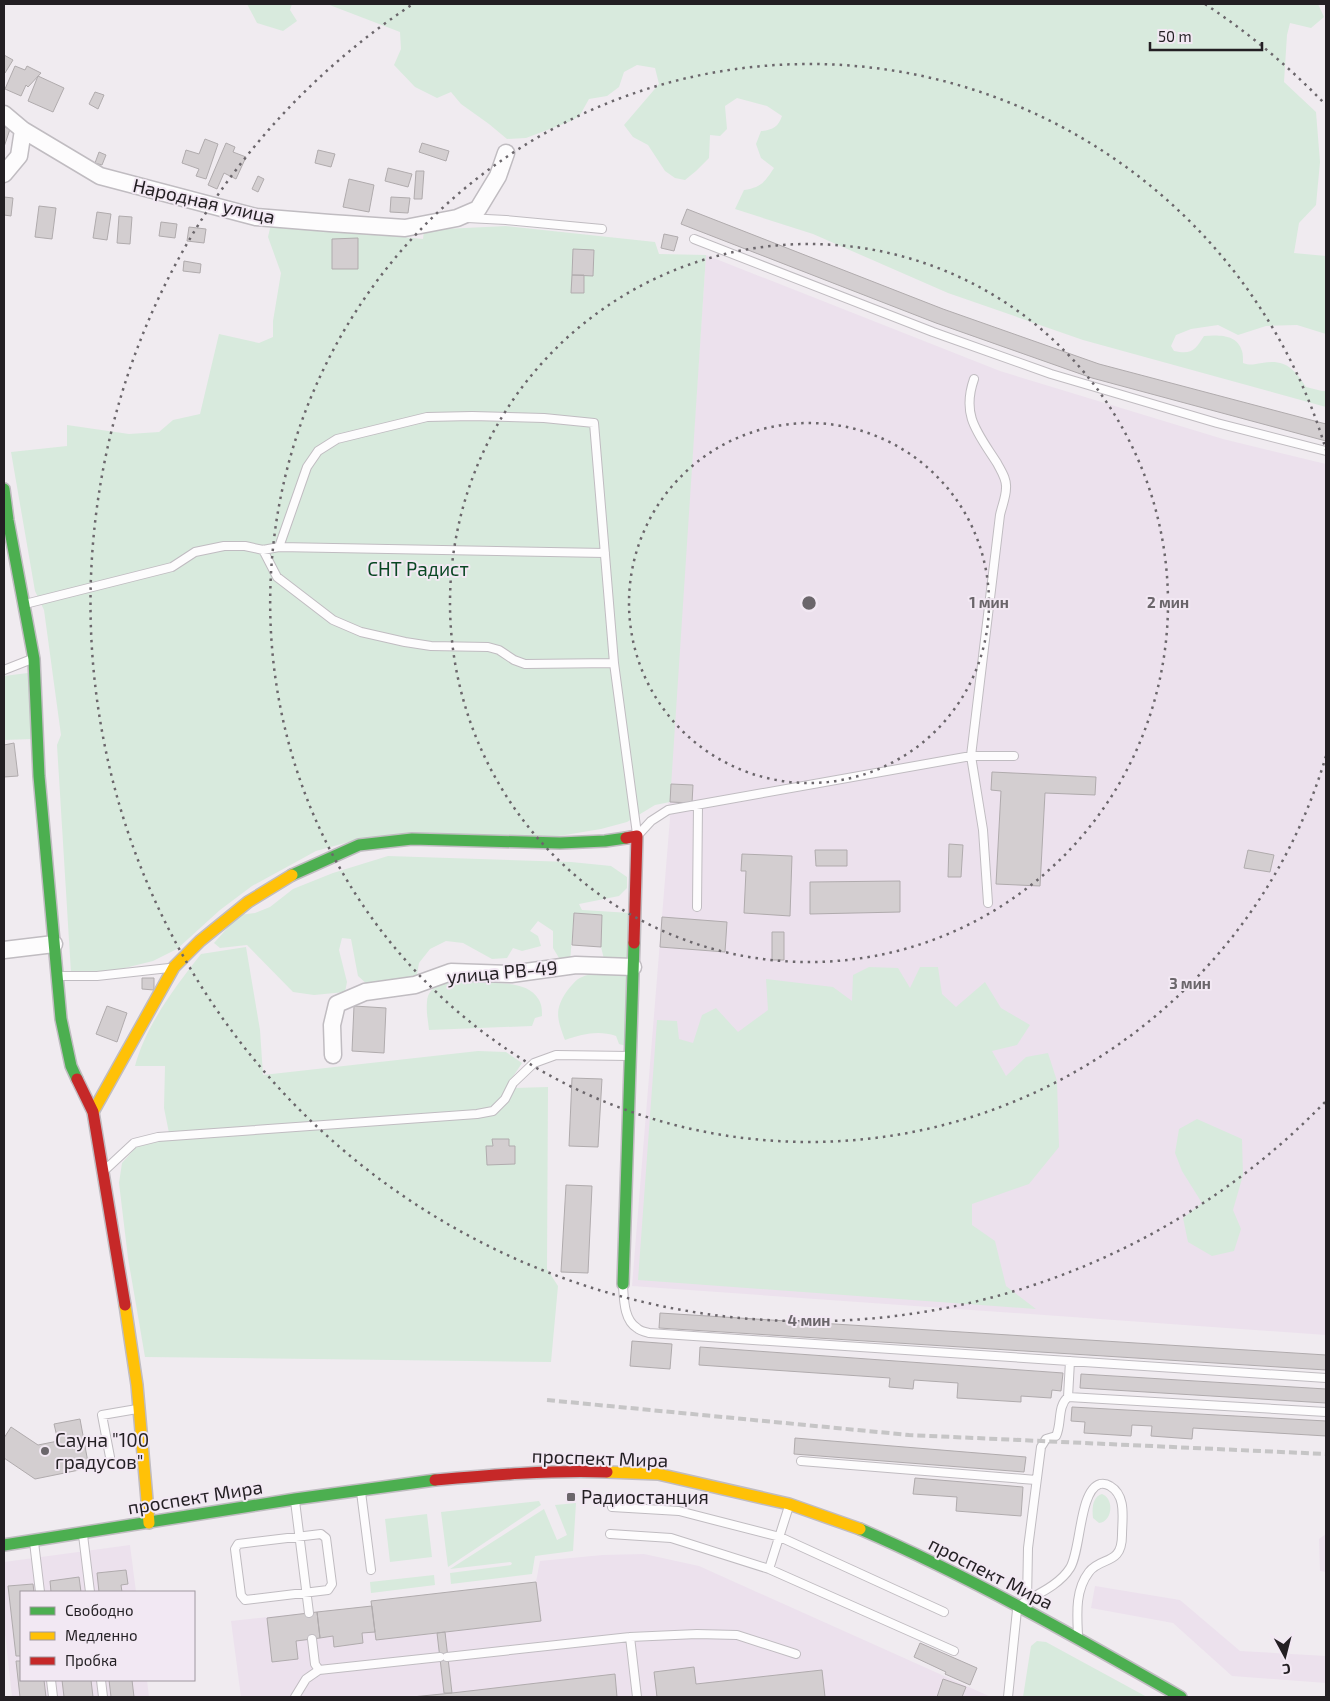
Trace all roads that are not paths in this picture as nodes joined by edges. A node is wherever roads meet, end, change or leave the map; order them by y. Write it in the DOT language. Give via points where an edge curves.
graph roads {
  1 [pos="4,114"];
  2 [pos="23,130"];
  3 [pos="506,153"];
  4 [pos="4,174"];
  5 [pos="457,218"];
  6 [pos="602,229"];
  7 [pos="694,239"];
  8 [pos="974,379"];
  9 [pos="1326,451"];
  10 [pos="4,489"];
  11 [pos="6,521"];
  12 [pos="279,547"];
  13 [pos="264,550"];
  14 [pos="605,553"];
  15 [pos="23,604"];
  16 [pos="34,659"];
  17 [pos="614,663"];
  18 [pos="4,670"];
  19 [pos="971,756"];
  20 [pos="1014,756"];
  21 [pos="698,805"];
  22 [pos="637,836"];
  23 [pos="988,903"];
  24 [pos="697,907"];
  25 [pos="54,944"];
  26 [pos="4,950"];
  27 [pos="174,967"];
  28 [pos="633,967"];
  29 [pos="58,976"];
  30 [pos="333,1055"];
  31 [pos="630,1056"];
  32 [pos="93,1112"];
  33 [pos="103,1172"];
  34 [pos="623,1284"];
  35 [pos="1070,1361"];
  36 [pos="1326,1378"];
  37 [pos="1068,1397"];
  38 [pos="139,1408"];
  39 [pos="1326,1412"];
  40 [pos="110,1457"];
  41 [pos="801,1461"];
  42 [pos="1036,1480"];
  43 [pos="361,1490"];
  44 [pos="295,1499"];
  45 [pos="789,1504"];
  46 [pos="612,1507"];
  47 [pos="149,1523"];
  48 [pos="83,1533"];
  49 [pos="610,1534"];
  50 [pos="300,1536"];
  51 [pos="780,1537"];
  52 [pos="33,1541"];
  53 [pos="4,1545"];
  54 [pos="769,1569"];
  55 [pos="371,1570"];
  56 [pos="40,1591"];
  57 [pos="90,1591"];
  58 [pos="306,1592"];
  59 [pos="1022,1603"];
  60 [pos="944,1612"];
  61 [pos="309,1613"];
  62 [pos="630,1637"];
  63 [pos="1078,1638"];
  64 [pos="312,1639"];
  65 [pos="954,1650"];
  66 [pos="796,1654"];
  67 [pos="319,1670"];
  68 [pos="51,1681"];
  69 [pos="101,1681"];
  70 [pos="53,1697"];
  71 [pos="103,1697"];
  72 [pos="295,1697"];
  73 [pos="637,1697"];
  74 [pos="1008,1697"];
  75 [pos="1181,1697"];
  1 -- 2 [label="street, Народная улица"];
  2 -- 4 [label="street" via="19,156"];
  2 -- 5 [label="street, Народная улица" via="100,176 256,217 405,228"];
  3 -- 5 [label="street, Народная улица" via="498,176 478,209"];
  5 -- 6 [label="lane"];
  7 -- 9 [label="lane" via="932,332 1051,374 1217,424"];
  8 -- 19 [label="lane" via="969,393 973,424 1003,473 1006,487"];
  10 -- 11 [label="street"];
  11 -- 15 [label="street"];
  12 -- 13 [label="lane"];
  12 -- 14 [label="lane"];
  12 -- 14 [label="lane" via="307,466 318,451 336,439 427,417 472,416 544,418 594,424"];
  13 -- 15 [label="lane" via="231,546 195,552 172,567"];
  13 -- 17 [label="lane" via="277,577 333,620 361,632 431,646 488,647 525,664"];
  14 -- 17 [label="lane"];
  15 -- 16 [label="street"];
  16 -- 18 [label="lane"];
  16 -- 25 [label="street" via="39,776"];
  17 -- 22 [label="lane"];
  19 -- 20 [label="lane"];
  19 -- 21 [label="lane"];
  19 -- 23 [label="lane" via="983,830"];
  21 -- 22 [label="lane" via="668,810"];
  21 -- 24 [label="lane"];
  22 -- 27 [label="street" via="560,843 412,839 359,844 294,874 248,902"];
  22 -- 28 [label="street"];
  25 -- 26 [label="street"];
  25 -- 29 [label="street"];
  27 -- 29 [label="lane" via="97,976"];
  27 -- 32 [label="street"];
  28 -- 30 [label="street, улица РВ-49" via="576,965 511,974 452,972 415,985 365,992 337,1004 332,1025"];
  28 -- 31 [label="street"];
  29 -- 32 [label="street" via="61,1019 71,1066"];
  31 -- 33 [label="lane" via="556,1056 534,1063 513,1083 505,1099 493,1111 158,1137 134,1142"];
  31 -- 34 [label="street"];
  32 -- 33 [label="street"];
  33 -- 38 [label="street" via="130,1328"];
  34 -- 35 [label="lane" via="628,1317 636,1328 649,1333"];
  35 -- 36 [label="lane"];
  35 -- 37 [label="lane"];
  37 -- 39 [label="lane"];
  37 -- 42 [label="lane" via="1061,1410 1060,1430 1056,1436 1046,1439 1041,1447"];
  38 -- 40 [label="lane" via="102,1415"];
  38 -- 47 [label="street"];
  41 -- 42 [label="lane"];
  42 -- 59 [label="lane"];
  43 -- 44 [label="street, проспект Мира"];
  43 -- 45 [label="street, проспект Мира" via="432,1480 582,1471 658,1474"];
  43 -- 55 [label="lane"];
  44 -- 47 [label="street, проспект Мира"];
  44 -- 50 [label="lane"];
  45 -- 51 [label="lane"];
  45 -- 59 [label="street, проспект Мира" via="853,1526"];
  46 -- 51 [label="lane" via="678,1511"];
  47 -- 48 [label="street, проспект Мира"];
  48 -- 52 [label="street, проспект Мира"];
  48 -- 57 [label="lane"];
  49 -- 54 [label="lane" via="671,1538"];
  50 -- 58 [label="lane"];
  50 -- 58 [label="lane" via="321,1534 326,1538 332,1584 328,1590"];
  50 -- 58 [label="lane" via="238,1544 235,1549 241,1595 245,1600"];
  51 -- 54 [label="lane"];
  51 -- 60 [label="lane"];
  52 -- 53 [label="street, проспект Мира"];
  52 -- 56 [label="lane"];
  54 -- 65 [label="lane"];
  58 -- 61 [label="lane"];
  59 -- 63 [label="street, проспект Мира"];
  59 -- 63 [label="lane" via="1061,1579 1070,1568 1086,1501 1092,1490 1099,1484 1106,1484 1116,1490 1122,1499 1122,1541 1116,1556 1090,1570 1085,1579 1077,1609"];
  59 -- 74 [label="lane"];
  62 -- 66 [label="lane" via="737,1635"];
  62 -- 67 [label="lane"];
  62 -- 73 [label="lane"];
  63 -- 75 [label="street, проспект Мира"];
  64 -- 67 [label="lane" via="315,1664"];
  67 -- 72 [label="lane" via="306,1680"];
  68 -- 70 [label="lane"];
  69 -- 71 [label="lane"];
}
